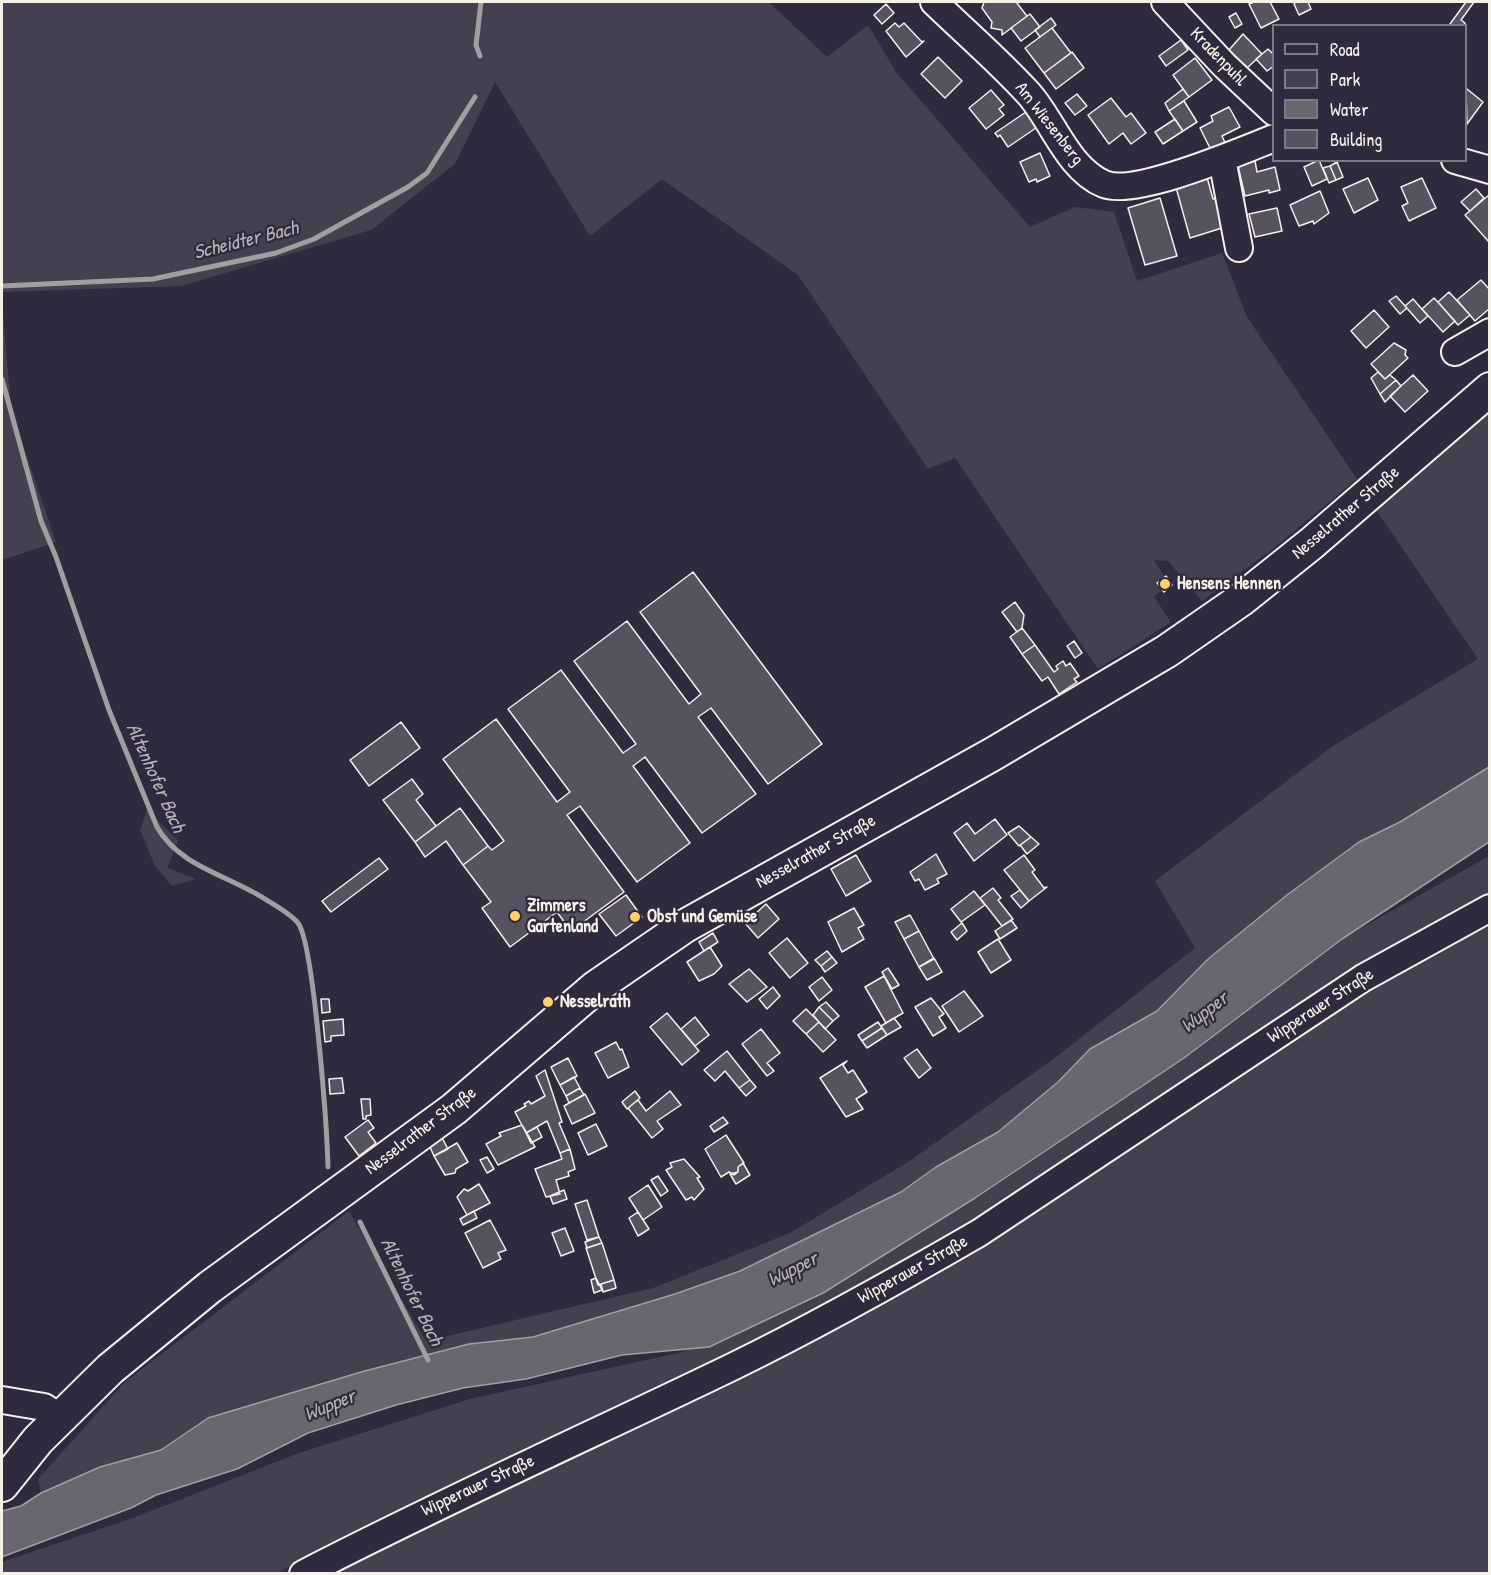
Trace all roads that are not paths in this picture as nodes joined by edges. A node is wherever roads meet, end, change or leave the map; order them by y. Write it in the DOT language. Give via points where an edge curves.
graph roads {
  1 [pos="934,2"];
  2 [pos="1165,2"];
  3 [pos="1272,110"];
  4 [pos="1272,139"];
  5 [pos="1222,159"];
  6 [pos="1462,162"];
  7 [pos="1490,170"];
  8 [pos="1239,248"];
  9 [pos="1490,332"];
  10 [pos="1455,352"];
  11 [pos="1490,389"];
  12 [pos="1490,908"];
  13 [pos="2,1400"];
  14 [pos="52,1412"];
  15 [pos="2,1485"];
  16 [pos="303,1574"];
  1 -- 5 [label="street, Am Wiesenberg" via="1030,95 1082,168 1105,184 1135,186"];
  2 -- 3 [label="street, Kradenpuhl"];
  4 -- 5 [label="street, Am Wiesenberg"];
  5 -- 8 [label="street"];
  6 -- 7 [label="street"];
  9 -- 10 [label="street"];
  11 -- 14 [label="main road, Nesselrather Straße" via="1312,543 1242,599 1167,651 993,754 685,926 596,987 454,1109 210,1287"];
  12 -- 16 [label="street, Wipperauer Straße" via="1363,978 979,1233 927,1263 734,1366 414,1516"];
  13 -- 14 [label="street"];
  14 -- 15 [label="main road, Nesselrather Straße" via="38,1440"];
}
